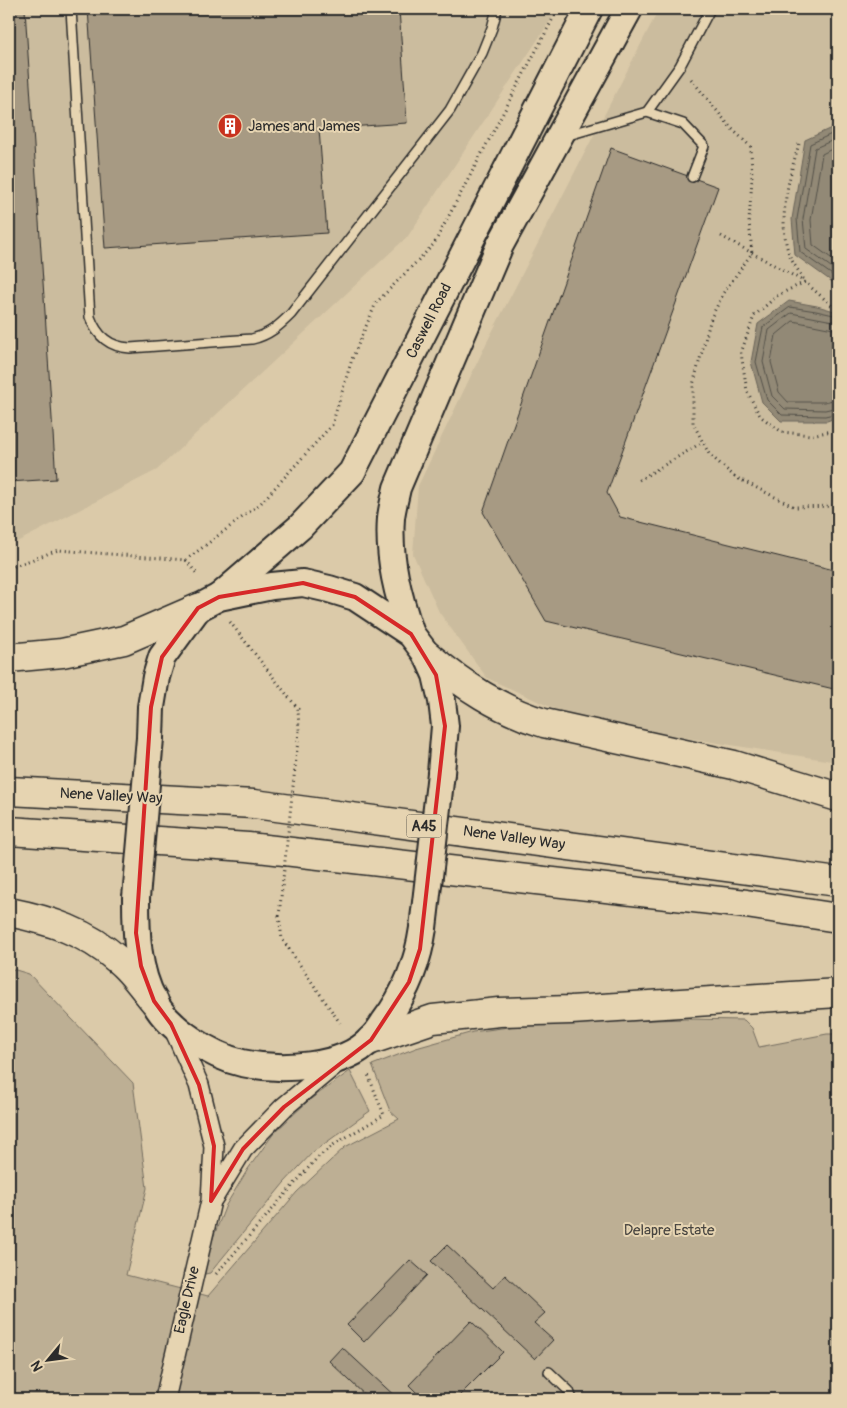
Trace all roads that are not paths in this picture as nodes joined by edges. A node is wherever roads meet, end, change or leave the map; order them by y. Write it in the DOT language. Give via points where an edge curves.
graph roads {
  1 [pos="71,9"];
  2 [pos="497,9"];
  3 [pos="589,9"];
  4 [pos="630,9"];
  5 [pos="710,9"];
  6 [pos="647,112"];
  7 [pos="560,138"];
  8 [pos="692,177"];
  9 [pos="209,603"];
  10 [pos="412,634"];
  11 [pos="427,656"];
  12 [pos="9,658"];
  13 [pos="734,765"];
  14 [pos="838,776"];
  15 [pos="9,791"];
  16 [pos="838,796"];
  17 [pos="9,831"];
  18 [pos="838,882"];
  19 [pos="9,912"];
  20 [pos="838,918"];
  21 [pos="838,993"];
  22 [pos="154,1002"];
  23 [pos="171,1024"];
  24 [pos="371,1040"];
  25 [pos="342,1059"];
  26 [pos="211,1201"];
  27 [pos="549,1372"];
  28 [pos="165,1399"];
  29 [pos="572,1399"];
  1 -- 2 [label="lane" via="90,317 107,342 130,348 252,340 283,323 450,110 482,53"];
  3 -- 9 [label="street, Caswell Road" via="352,472 300,527"];
  4 -- 7 [label="street"];
  5 -- 6 [label="lane" via="680,66"];
  6 -- 7 [label="lane"];
  6 -- 8 [label="lane" via="683,124 704,146"];
  7 -- 10 [label="street" via="500,245 397,488 391,516 392,567"];
  9 -- 10 [label="street" via="272,586 303,583 356,597"];
  9 -- 12 [label="highway" via="124,640 62,653"];
  9 -- 22 [label="street, Caswell Road, bridge" via="162,657 151,707 136,933 141,966"];
  10 -- 11 [label="street"];
  11 -- 13 [label="highway" via="458,680 522,717"];
  11 -- 24 [label="street, bridge" via="436,676 445,726 420,949 397,1005"];
  13 -- 14 [label="highway"];
  13 -- 16 [label="highway"];
  15 -- 18 [label="highway, Nene Valley Way / A45" via="254,804"];
  17 -- 20 [label="highway" via="248,847 746,904"];
  19 -- 22 [label="highway" via="44,919 91,939 119,960"];
  21 -- 24 [label="highway" via="499,1012 433,1019"];
  22 -- 23 [label="street, Caswell Road"];
  23 -- 25 [label="street, Caswell Road" via="208,1050 241,1063 276,1067"];
  23 -- 26 [label="street, Eagle Drive" via="199,1086 214,1146"];
  24 -- 25 [label="street"];
  25 -- 26 [label="street, Eagle Drive" via="284,1107 243,1149"];
  26 -- 28 [label="street, Eagle Drive"];
  27 -- 29 [label="lane" via="569,1391"];
}
